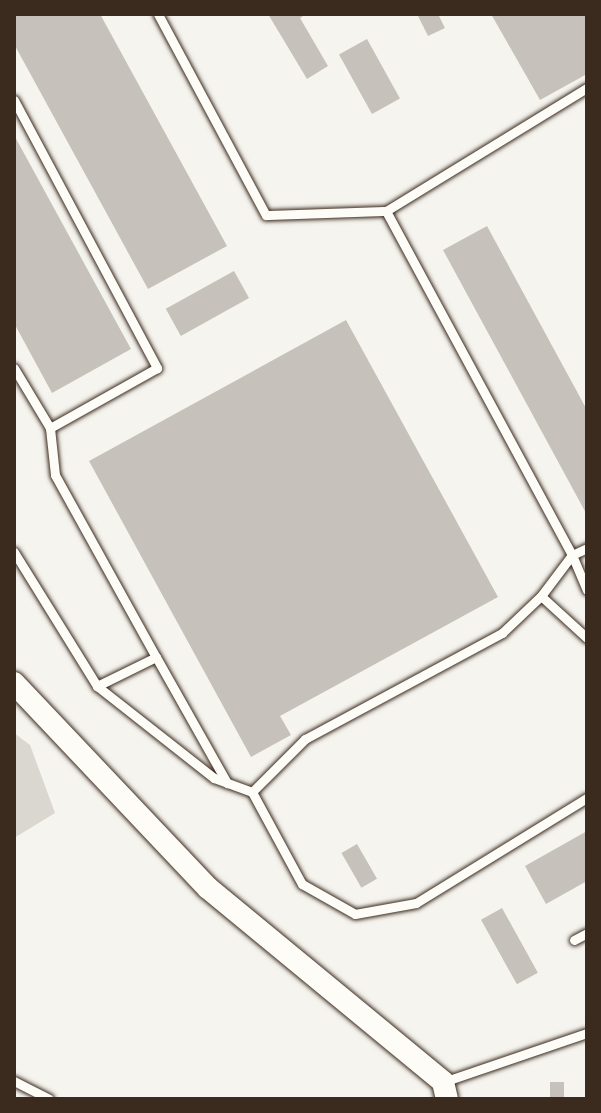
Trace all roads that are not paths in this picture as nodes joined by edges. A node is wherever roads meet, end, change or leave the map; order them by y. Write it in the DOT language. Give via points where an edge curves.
graph roads {
  1 [pos="158,14"];
  2 [pos="587,88"];
  3 [pos="14,100"];
  4 [pos="386,211"];
  5 [pos="14,368"];
  6 [pos="50,428"];
  7 [pos="587,548"];
  8 [pos="14,552"];
  9 [pos="572,555"];
  10 [pos="587,590"];
  11 [pos="541,596"];
  12 [pos="587,638"];
  13 [pos="156,657"];
  14 [pos="14,683"];
  15 [pos="97,686"];
  16 [pos="227,783"];
  17 [pos="252,792"];
  18 [pos="587,798"];
  19 [pos="587,933"];
  20 [pos="574,940"];
  21 [pos="587,1033"];
  22 [pos="14,1081"];
  23 [pos="445,1090"];
  24 [pos="49,1099"];
  1 -- 4 [label="lane" via="266,215"];
  2 -- 4 [label="lane"];
  3 -- 6 [label="lane" via="157,368"];
  4 -- 9 [label="lane"];
  5 -- 6 [label="lane"];
  6 -- 13 [label="lane" via="55,475"];
  7 -- 9 [label="lane"];
  8 -- 15 [label="lane"];
  9 -- 10 [label="lane"];
  9 -- 11 [label="lane"];
  11 -- 12 [label="lane"];
  11 -- 17 [label="lane" via="502,633 305,739"];
  13 -- 15 [label="lane"];
  13 -- 16 [label="lane"];
  14 -- 23 [label="street" via="208,888"];
  15 -- 16 [label="lane"];
  16 -- 17 [label="lane"];
  17 -- 18 [label="lane" via="302,884 355,914 416,903"];
  19 -- 20 [label="lane"];
  21 -- 23 [label="lane"];
  22 -- 24 [label="lane"];
}
